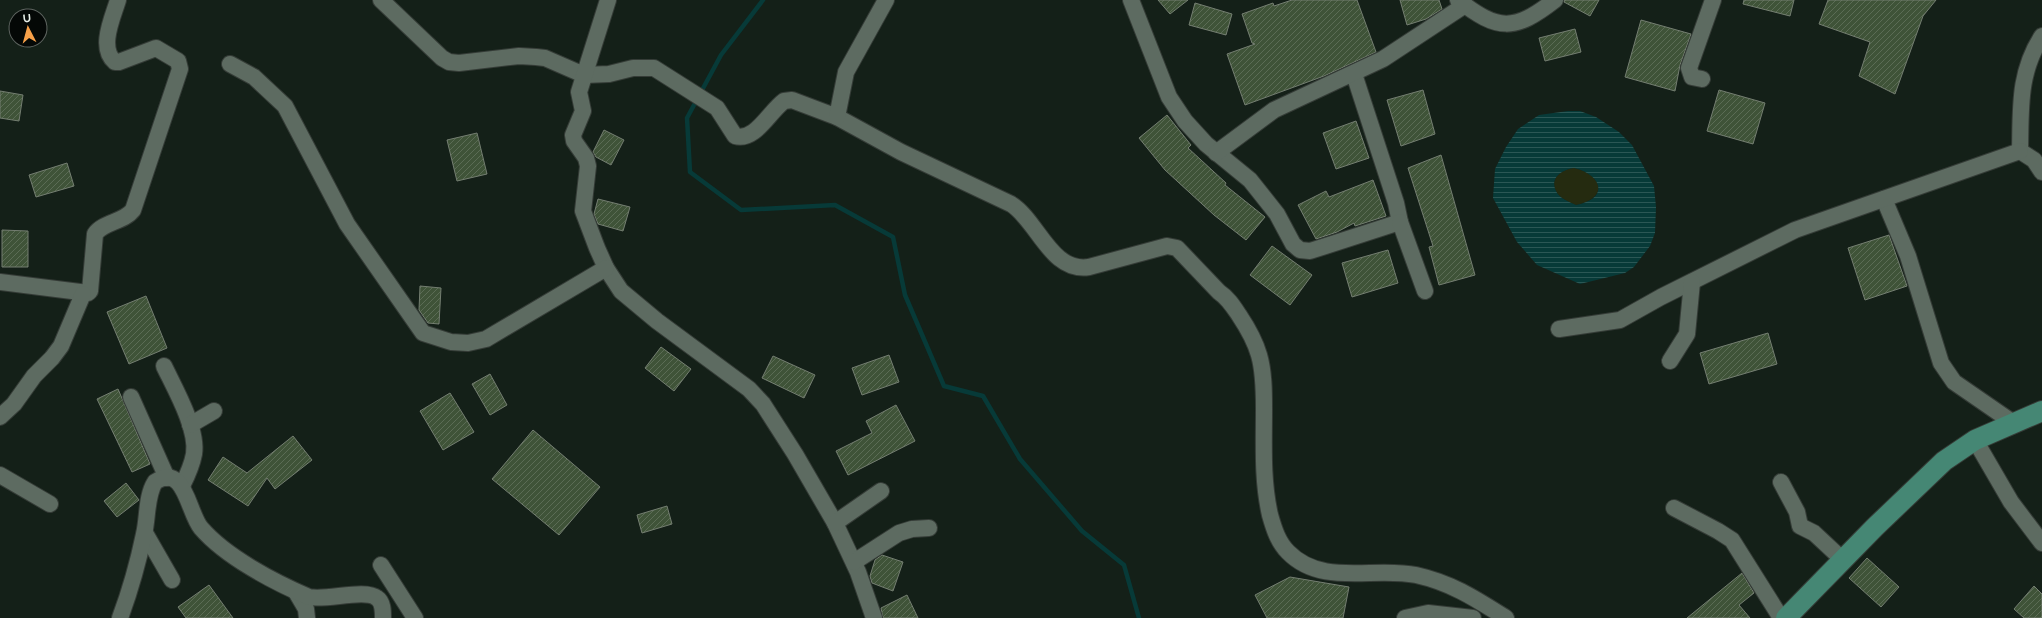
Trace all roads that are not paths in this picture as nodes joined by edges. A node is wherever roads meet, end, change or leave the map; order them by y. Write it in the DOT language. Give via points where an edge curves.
graph roads {
  1 [pos="118,0"];
  2 [pos="381,0"];
  3 [pos="608,0"];
  4 [pos="886,0"];
  5 [pos="1131,0"];
  6 [pos="1555,0"];
  7 [pos="1713,0"];
  8 [pos="1461,3"];
  9 [pos="2042,36"];
  10 [pos="230,64"];
  11 [pos="584,74"];
  12 [pos="1354,74"];
  13 [pos="1702,79"];
  14 [pos="837,117"];
  15 [pos="2020,151"];
  16 [pos="1216,152"];
  17 [pos="2042,172"];
  18 [pos="1884,199"];
  19 [pos="1400,222"];
  20 [pos="606,268"];
  21 [pos="0,282"];
  22 [pos="1692,282"];
  23 [pos="1425,291"];
  24 [pos="83,294"];
  25 [pos="1559,329"];
  26 [pos="1670,362"];
  27 [pos="164,366"];
  28 [pos="131,397"];
  29 [pos="214,411"];
  30 [pos="2042,411"];
  31 [pos="0,417"];
  32 [pos="2012,422"];
  33 [pos="190,425"];
  34 [pos="1974,440"];
  35 [pos="0,475"];
  36 [pos="167,478"];
  37 [pos="1781,482"];
  38 [pos="182,486"];
  39 [pos="881,491"];
  40 [pos="50,504"];
  41 [pos="1674,508"];
  42 [pos="835,523"];
  43 [pos="929,528"];
  44 [pos="145,533"];
  45 [pos="2042,544"];
  46 [pos="1844,561"];
  47 [pos="854,562"];
  48 [pos="381,565"];
  49 [pos="172,580"];
  50 [pos="296,592"];
  51 [pos="120,618"];
  52 [pos="307,618"];
  53 [pos="384,618"];
  54 [pos="415,618"];
  55 [pos="874,618"];
  56 [pos="1405,618"];
  57 [pos="1473,618"];
  58 [pos="1506,618"];
  59 [pos="1781,618"];
  60 [pos="1786,618"];
  1 -- 24 [label="street" via="107,42 107,50 112,59 119,62 156,48 178,61 180,69 133,210 95,234 90,291"];
  2 -- 11 [label="street" via="449,62 536,57 545,58"];
  3 -- 11 [label="street"];
  4 -- 14 [label="street" via="846,72"];
  5 -- 16 [label="street" via="1169,97 1176,109"];
  6 -- 8 [label="street" via="1517,23 1509,24 1501,24 1482,17"];
  7 -- 13 [label="street" via="1689,68 1692,77"];
  8 -- 12 [label="street" via="1404,47"];
  9 -- 15 [label="street" via="2031,55 2022,86"];
  10 -- 20 [label="street" via="254,77 285,106 347,224 423,333 451,342 468,343 486,339"];
  11 -- 14 [label="street" via="609,74 633,68 654,68 717,108 735,136 741,138 748,136 788,100"];
  11 -- 20 [label="street" via="579,92 583,112 573,138 588,166 583,211"];
  12 -- 16 [label="street" via="1274,110"];
  12 -- 19 [label="street"];
  14 -- 58 [label="street" via="902,152 1016,207 1046,243 1070,266 1089,267 1167,246 1177,248 1227,298 1247,327 1259,355 1264,391 1263,465 1266,497 1275,532 1287,551 1294,558 1326,572 1397,572 1441,582 1459,589"];
  15 -- 17 [label="street" via="2034,160"];
  15 -- 18 [label="street"];
  16 -- 19 [label="street" via="1250,180 1277,214 1293,244 1300,250 1310,251"];
  18 -- 22 [label="street" via="1795,230"];
  18 -- 32 [label="street" via="1908,256 1940,363 1954,382"];
  19 -- 23 [label="street"];
  20 -- 42 [label="street" via="621,291 637,306 756,395 795,454"];
  21 -- 24 [label="street"];
  22 -- 25 [label="street" via="1620,320"];
  22 -- 26 [label="street" via="1687,334"];
  24 -- 31 [label="street" via="68,330 52,358"];
  27 -- 33 [label="street"];
  28 -- 36 [label="street"];
  29 -- 33 [label="street"];
  30 -- 32 [label="main road"];
  32 -- 34 [label="main road"];
  33 -- 38 [label="street" via="194,454"];
  34 -- 45 [label="street" via="2011,502"];
  34 -- 46 [label="main road" via="1933,470"];
  35 -- 40 [label="street"];
  36 -- 38 [label="street" via="178,481"];
  36 -- 44 [label="street" via="153,485"];
  37 -- 46 [label="street" via="1797,512 1800,526 1814,533"];
  38 -- 50 [label="street" via="198,524 212,540"];
  39 -- 42 [label="street"];
  41 -- 59 [label="street" via="1732,540"];
  42 -- 47 [label="street"];
  43 -- 47 [label="street" via="899,533"];
  44 -- 49 [label="street"];
  44 -- 51 [label="street"];
  46 -- 60 [label="main road"];
  47 -- 55 [label="street"];
  48 -- 54 [label="street"];
  50 -- 52 [label="street" via="306,609"];
  50 -- 53 [label="street" via="320,599 371,594 381,603"];
  56 -- 57 [label="street" via="1428,613"];
}
